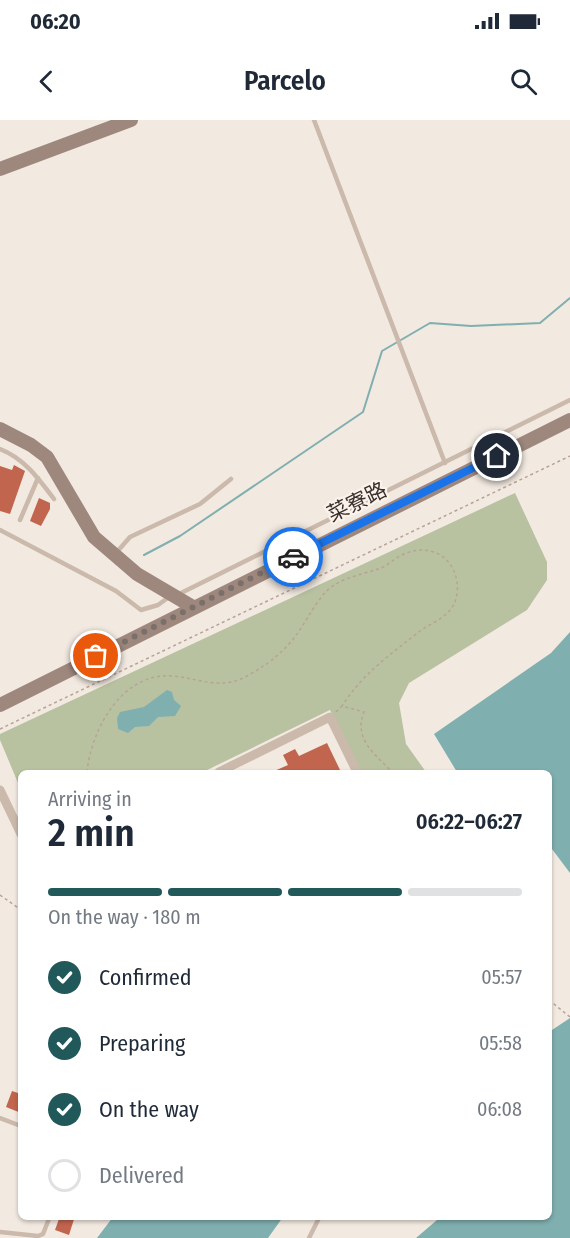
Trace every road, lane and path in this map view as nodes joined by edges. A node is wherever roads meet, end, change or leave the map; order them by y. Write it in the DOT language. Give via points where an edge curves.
graph roads {
  1 [pos="131,120"];
  2 [pos="314,120"];
  3 [pos="0,169"];
  4 [pos="570,400"];
  5 [pos="570,420"];
  6 [pos="0,429"];
  7 [pos="0,450"];
  8 [pos="570,456"];
  9 [pos="445,463"];
  10 [pos="38,478"];
  11 [pos="231,479"];
  12 [pos="54,499"];
  13 [pos="20,520"];
  14 [pos="0,530"];
  15 [pos="114,555"];
  16 [pos="170,594"];
  17 [pos="193,607"];
  18 [pos="0,705"];
  19 [pos="342,706"];
  20 [pos="330,717"];
  21 [pos="0,729"];
  22 [pos="87,770"];
  23 [pos="223,770"];
  24 [pos="356,770"];
  25 [pos="390,770"];
  26 [pos="0,790"];
  27 [pos="18,828"];
  28 [pos="0,895"];
  29 [pos="18,908"];
  30 [pos="552,1002"];
  31 [pos="570,1017"];
  32 [pos="0,1118"];
  33 [pos="18,1125"];
  34 [pos="48,1220"];
  35 [pos="318,1220"];
  36 [pos="0,1232"];
  37 [pos="309,1238"];
  1 -- 3 [label="street"];
  2 -- 9 [label="lane"];
  4 -- 9 [label="lane"];
  5 -- 17 [label="street, 菜寮路"];
  6 -- 15 [label="street" via="47,457 94,537"];
  7 -- 10 [label="lane" via="14,454"];
  8 -- 21 [label="path"];
  9 -- 16 [label="lane"];
  10 -- 12 [label="lane"];
  10 -- 13 [label="lane"];
  11 -- 15 [label="lane" via="200,504 130,537"];
  14 -- 16 [label="lane" via="116,591 141,610 158,605"];
  15 -- 16 [label="street"];
  16 -- 17 [label="street"];
  17 -- 18 [label="street, 菜寮路"];
  19 -- 20 [label="path"];
  19 -- 22 [label="path" via="372,669 450,611 457,594 455,575 435,552 426,549 407,553 387,566 336,584 285,649 246,676 230,683 211,684 172,676 154,677 126,691 96,735"];
  19 -- 25 [label="path" via="364,712 360,733 363,741"];
  20 -- 23 [label="street"];
  20 -- 24 [label="street"];
  26 -- 27 [label="street"];
  28 -- 29 [label="path"];
  30 -- 31 [label="path"];
  32 -- 33 [label="lane"];
  34 -- 36 [label="lane" via="43,1234 38,1236"];
  35 -- 37 [label="lane"];
}
